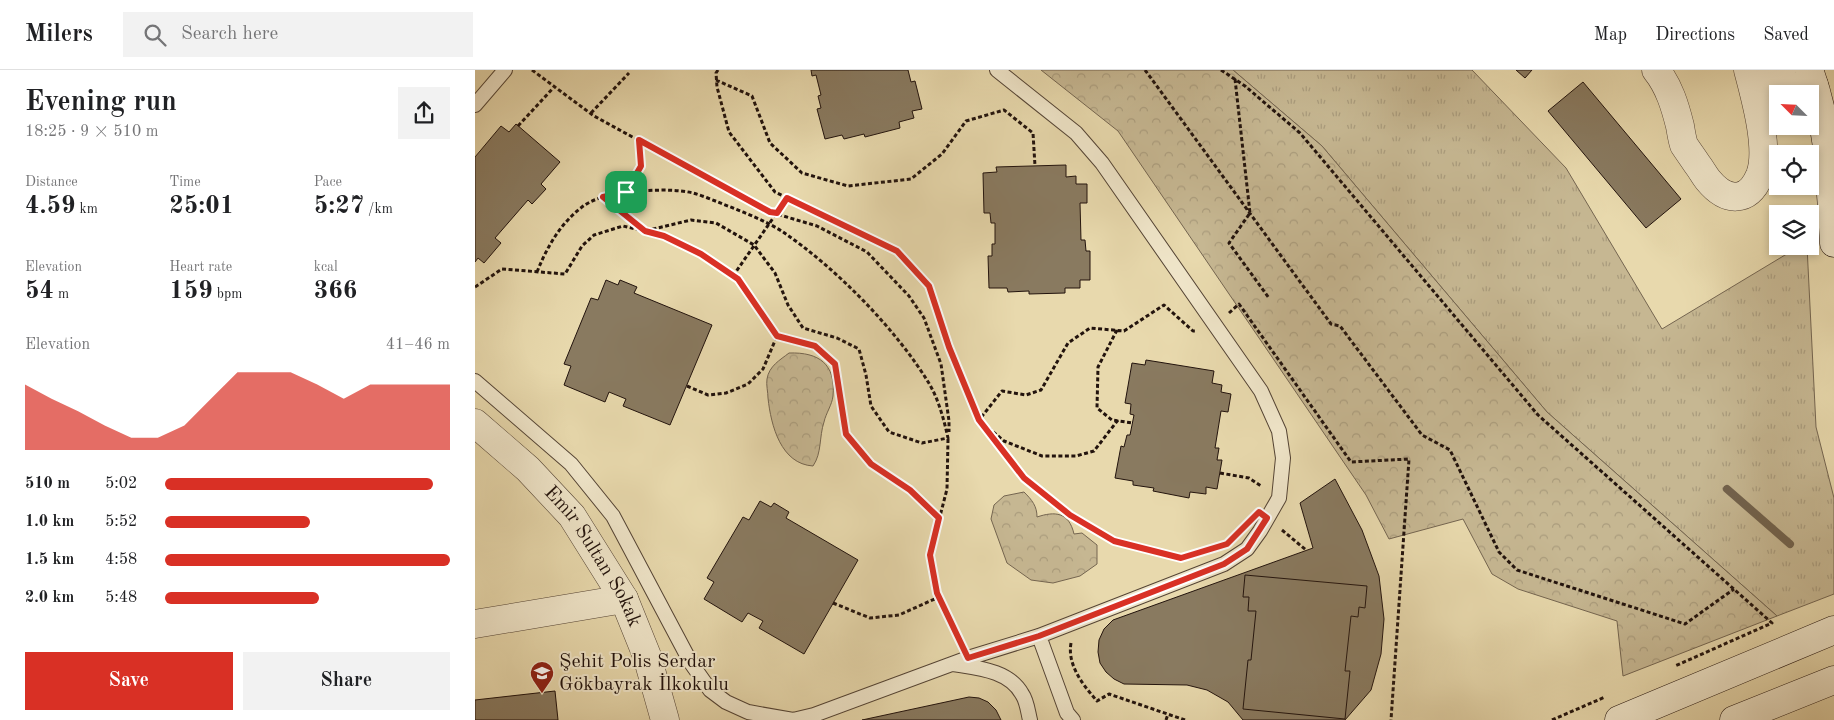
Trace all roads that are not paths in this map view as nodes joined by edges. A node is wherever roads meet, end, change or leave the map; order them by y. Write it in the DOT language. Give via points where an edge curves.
graph roads {
  1 [pos="505,70"];
  2 [pos="997,70"];
  3 [pos="1656,70"];
  4 [pos="1782,70"];
  5 [pos="1811,77"];
  6 [pos="1751,81"];
  7 [pos="475,105"];
  8 [pos="1834,243"];
  9 [pos="475,381"];
  10 [pos="475,423"];
  11 [pos="624,600"];
  12 [pos="475,624"];
  13 [pos="1834,630"];
  14 [pos="1039,636"];
  15 [pos="952,664"];
  16 [pos="1834,680"];
  17 [pos="1773,713"];
  18 [pos="665,720"];
  19 [pos="1030,720"];
  20 [pos="1073,720"];
  21 [pos="1619,720"];
  22 [pos="1734,720"];
  1 -- 7 [label="lane"];
  2 -- 14 [label="lane" via="1076,133 1102,163 1261,391 1279,431 1283,458 1279,498 1247,549 1224,564"];
  3 -- 6 [label="street" via="1671,96 1684,144 1708,180 1723,193 1736,198 1747,195 1759,178 1764,162"];
  4 -- 6 [label="street"];
  5 -- 6 [label="street"];
  5 -- 8 [label="street" via="1827,140"];
  9 -- 15 [label="lane" via="571,464 607,508 691,663 710,690 726,702 748,712 793,720"];
  10 -- 11 [label="street, Emir Sultan Sokak" via="528,470 572,516"];
  11 -- 12 [label="street"];
  11 -- 18 [label="street, Emir Sultan Sokak" via="647,656"];
  13 -- 21 [label="street"];
  14 -- 15 [label="lane"];
  14 -- 20 [label="lane" via="1067,713"];
  15 -- 19 [label="lane" via="988,670 1012,681 1023,694"];
  16 -- 17 [label="street"];
  17 -- 22 [label="street"];
}
